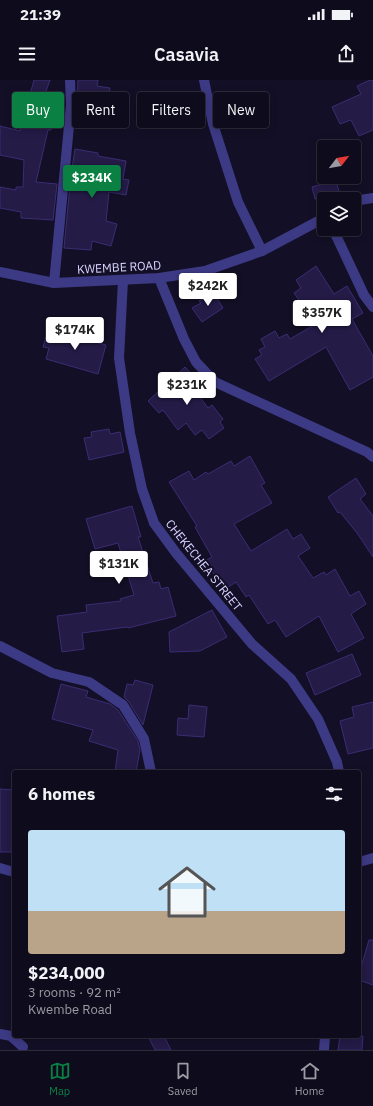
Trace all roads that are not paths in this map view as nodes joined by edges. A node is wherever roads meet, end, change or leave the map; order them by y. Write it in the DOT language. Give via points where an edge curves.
graph roads {
  1 [pos="70,80"];
  2 [pos="204,80"];
  3 [pos="373,198"];
  4 [pos="361,200"];
  5 [pos="317,222"];
  6 [pos="336,236"];
  7 [pos="262,251"];
  8 [pos="0,272"];
  9 [pos="159,278"];
  10 [pos="123,280"];
  11 [pos="54,283"];
  12 [pos="373,307"];
  13 [pos="373,457"];
  14 [pos="0,646"];
  15 [pos="151,770"];
  16 [pos="338,770"];
  17 [pos="373,858"];
  18 [pos="361,861"];
  19 [pos="0,868"];
  20 [pos="12,871"];
  21 [pos="0,1034"];
  22 [pos="12,1037"];
  23 [pos="13,1038"];
  24 [pos="23,1038"];
  25 [pos="325,1038"];
  26 [pos="23,1049"];
  27 [pos="324,1050"];
  1 -- 11 [label="street" via="71,105"];
  2 -- 7 [label="street" via="214,124 238,202"];
  3 -- 4 [label="street"];
  5 -- 7 [label="street, KWEMBE ROAD"];
  6 -- 12 [label="street" via="364,295"];
  7 -- 9 [label="street, KWEMBE ROAD" via="205,271"];
  8 -- 11 [label="street, KWEMBE ROAD"];
  9 -- 10 [label="street, KWEMBE ROAD"];
  9 -- 13 [label="street" via="196,362 215,382"];
  10 -- 11 [label="street, KWEMBE ROAD"];
  10 -- 16 [label="street, CHEKECHEA STREET" via="119,358 130,433 142,489 154,524 252,644 291,679 318,719"];
  14 -- 15 [label="street" via="52,673 89,682 123,705 144,740"];
  17 -- 18 [label="street"];
  19 -- 20 [label="street"];
  21 -- 22 [label="street"];
  23 -- 26 [label="street"];
  24 -- 26 [label="street"];
  25 -- 27 [label="street"];
}
